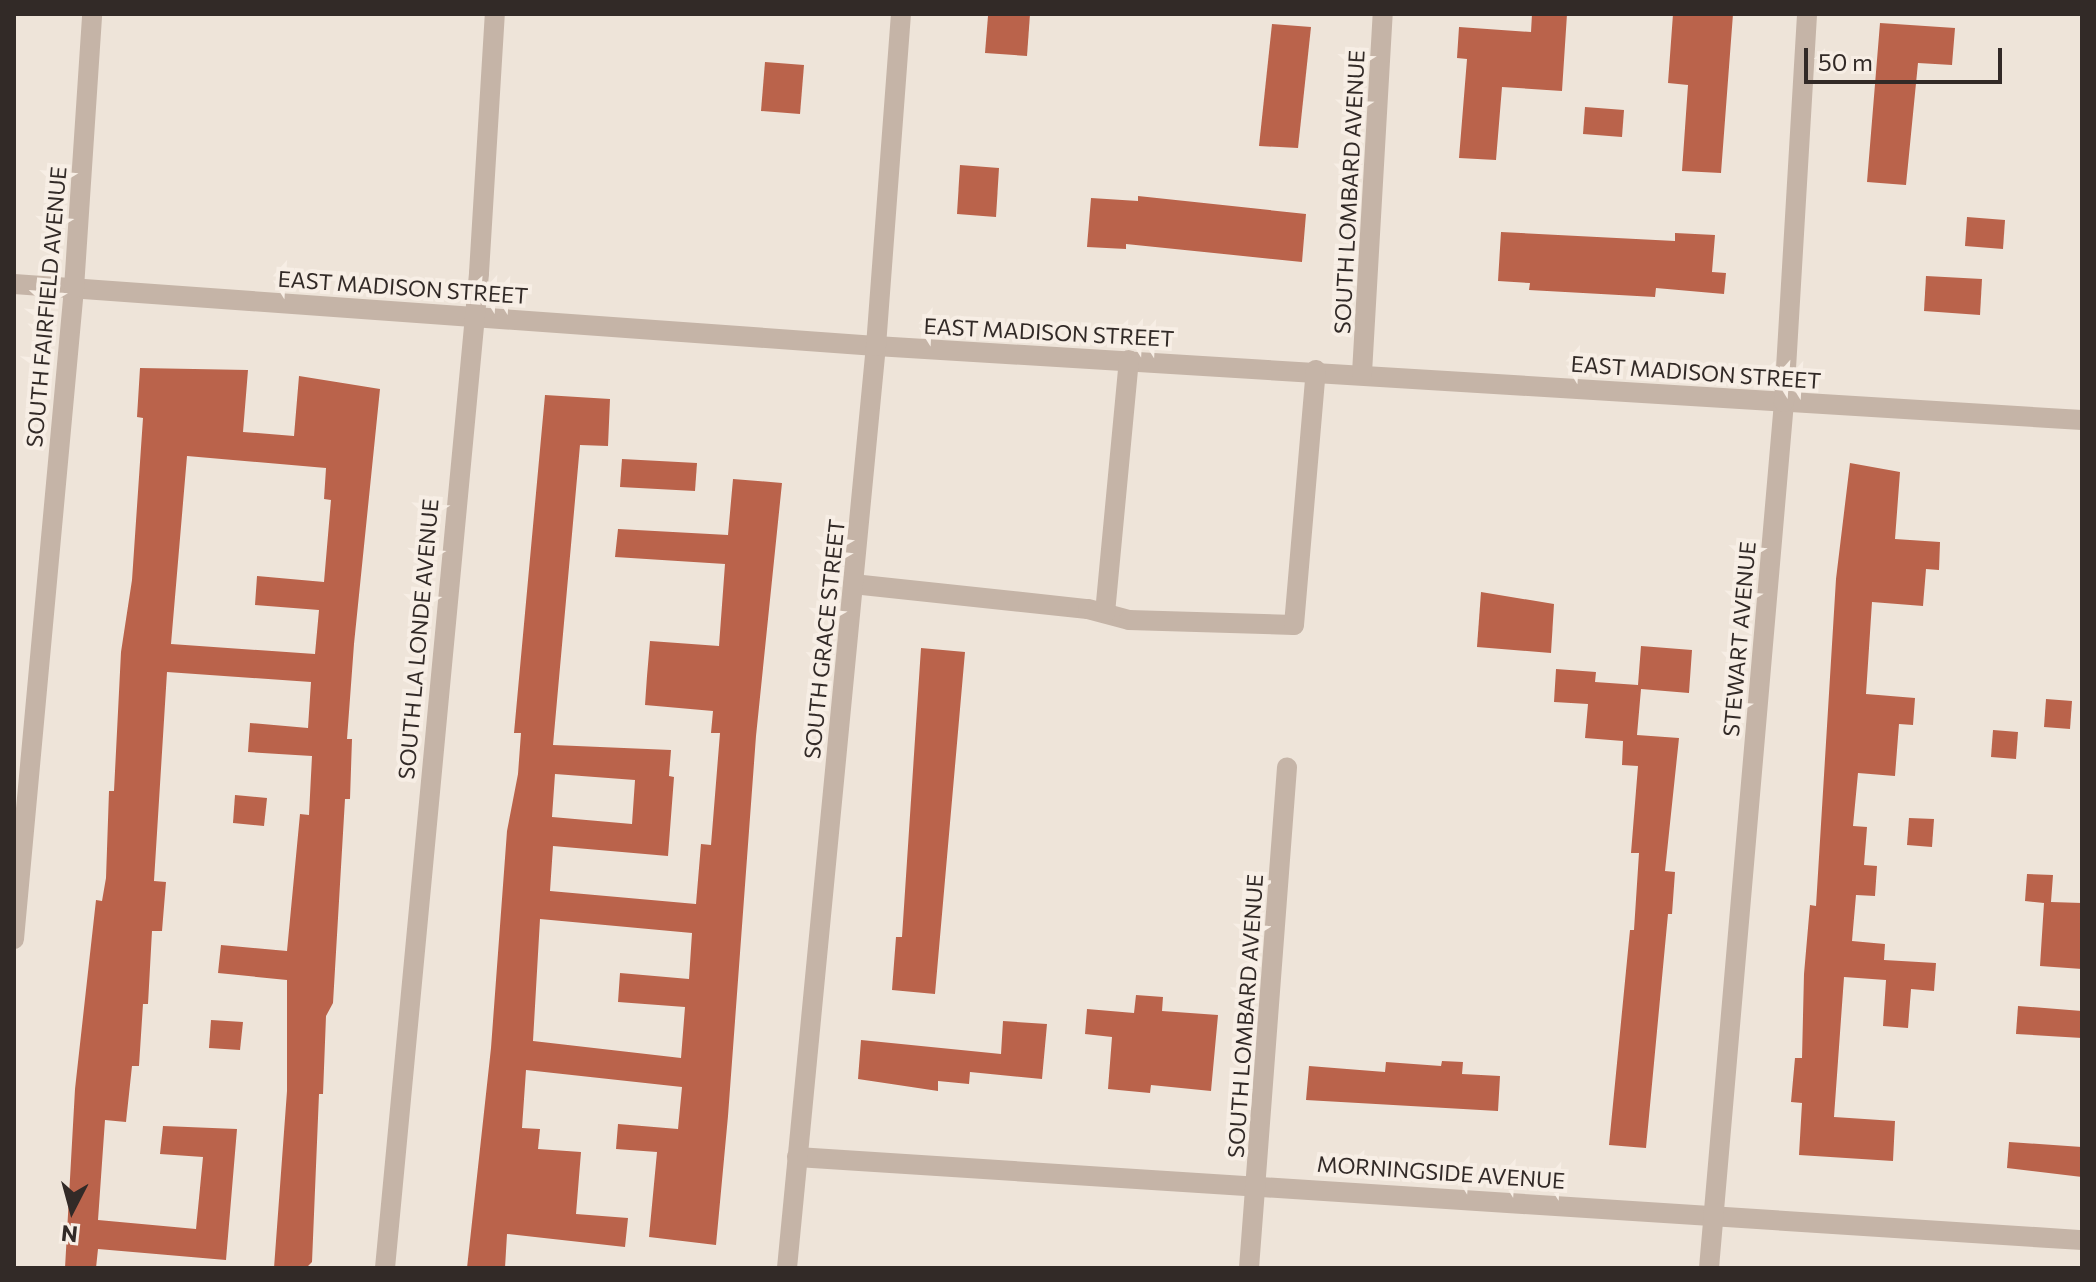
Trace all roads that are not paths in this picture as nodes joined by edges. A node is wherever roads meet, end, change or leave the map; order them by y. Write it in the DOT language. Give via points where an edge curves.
graph roads {
  1 [pos="92,14"];
  2 [pos="495,14"];
  3 [pos="901,14"];
  4 [pos="1383,14"];
  5 [pos="1807,14"];
  6 [pos="14,284"];
  7 [pos="74,288"];
  8 [pos="473,315"];
  9 [pos="876,346"];
  10 [pos="1129,360"];
  11 [pos="1316,370"];
  12 [pos="1362,373"];
  13 [pos="1784,402"];
  14 [pos="2082,420"];
  15 [pos="853,584"];
  16 [pos="1105,613"];
  17 [pos="1287,767"];
  18 [pos="14,939"];
  19 [pos="797,1157"];
  20 [pos="1257,1183"];
  21 [pos="1714,1216"];
  22 [pos="2082,1240"];
  23 [pos="385,1268"];
  24 [pos="787,1268"];
  25 [pos="1249,1268"];
  26 [pos="1709,1268"];
  1 -- 7 [label="street, SOUTH FAIRFIELD AVENUE"];
  2 -- 8 [label="street, SOUTH LA LONDE AVENUE"];
  3 -- 9 [label="street, SOUTH GRACE STREET"];
  4 -- 12 [label="street, SOUTH LOMBARD AVENUE"];
  5 -- 13 [label="street, STEWART AVENUE"];
  6 -- 7 [label="street, EAST MADISON STREET"];
  7 -- 8 [label="street, EAST MADISON STREET"];
  7 -- 18 [label="street, SOUTH FAIRFIELD AVENUE"];
  8 -- 9 [label="street, EAST MADISON STREET"];
  8 -- 23 [label="street, SOUTH LA LONDE AVENUE"];
  9 -- 10 [label="street, EAST MADISON STREET"];
  9 -- 15 [label="street, SOUTH GRACE STREET"];
  10 -- 11 [label="street, EAST MADISON STREET"];
  10 -- 16 [label="street"];
  11 -- 12 [label="street, EAST MADISON STREET"];
  11 -- 16 [label="street" via="1294,625 1129,620"];
  12 -- 13 [label="street, EAST MADISON STREET"];
  13 -- 14 [label="street, EAST MADISON STREET"];
  13 -- 21 [label="street, STEWART AVENUE"];
  15 -- 16 [label="street"];
  15 -- 19 [label="street, SOUTH GRACE STREET"];
  17 -- 20 [label="street, SOUTH LOMBARD AVENUE"];
  19 -- 20 [label="street, MORNINGSIDE AVENUE"];
  19 -- 24 [label="street, SOUTH GRACE STREET"];
  20 -- 21 [label="street, MORNINGSIDE AVENUE"];
  20 -- 25 [label="street, SOUTH LOMBARD AVENUE"];
  21 -- 22 [label="street, MORNINGSIDE AVENUE"];
  21 -- 26 [label="street, STEWART AVENUE"];
}
